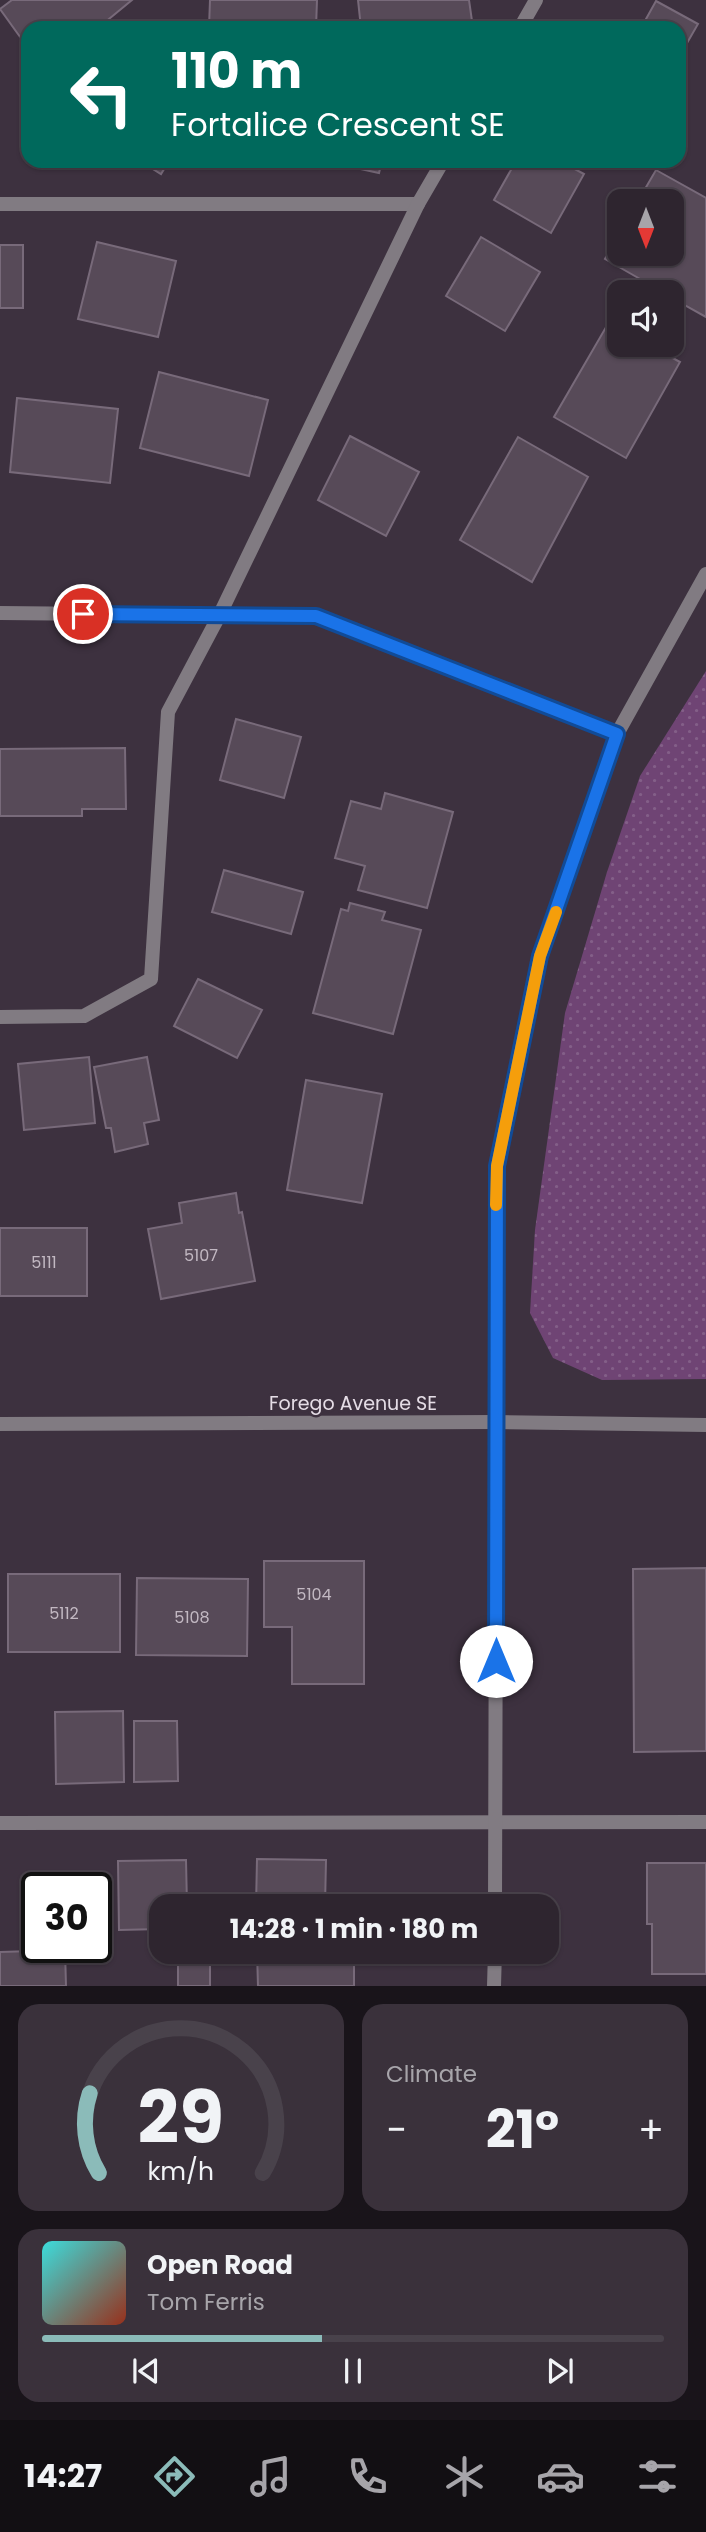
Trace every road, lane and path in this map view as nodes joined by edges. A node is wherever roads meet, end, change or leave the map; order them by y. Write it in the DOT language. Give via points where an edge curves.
graph roads {
  1 [pos="536,0"];
  2 [pos="524,21"];
  3 [pos="439,168"];
  4 [pos="0,204"];
  5 [pos="418,204"];
  6 [pos="706,574"];
  7 [pos="0,613"];
  8 [pos="220,614"];
  9 [pos="617,734"];
  10 [pos="0,1017"];
  11 [pos="496,1422"];
  12 [pos="0,1424"];
  13 [pos="706,1425"];
  14 [pos="497,1821"];
  15 [pos="706,1822"];
  16 [pos="0,1823"];
  17 [pos="495,1894"];
  18 [pos="495,1964"];
  19 [pos="494,1986"];
  1 -- 2 [label="street"];
  3 -- 5 [label="street"];
  4 -- 5 [label="street"];
  5 -- 8 [label="street"];
  6 -- 9 [label="street"];
  7 -- 8 [label="street"];
  8 -- 9 [label="street" via="316,616"];
  8 -- 10 [label="street" via="168,712 151,979 84,1017"];
  9 -- 11 [label="street" via="540,956 497,1166"];
  11 -- 12 [label="street, Forego Avenue SE"];
  11 -- 13 [label="street, Forego Avenue SE"];
  11 -- 14 [label="street"];
  14 -- 15 [label="street"];
  14 -- 16 [label="street"];
  14 -- 17 [label="street"];
  18 -- 19 [label="street"];
}
